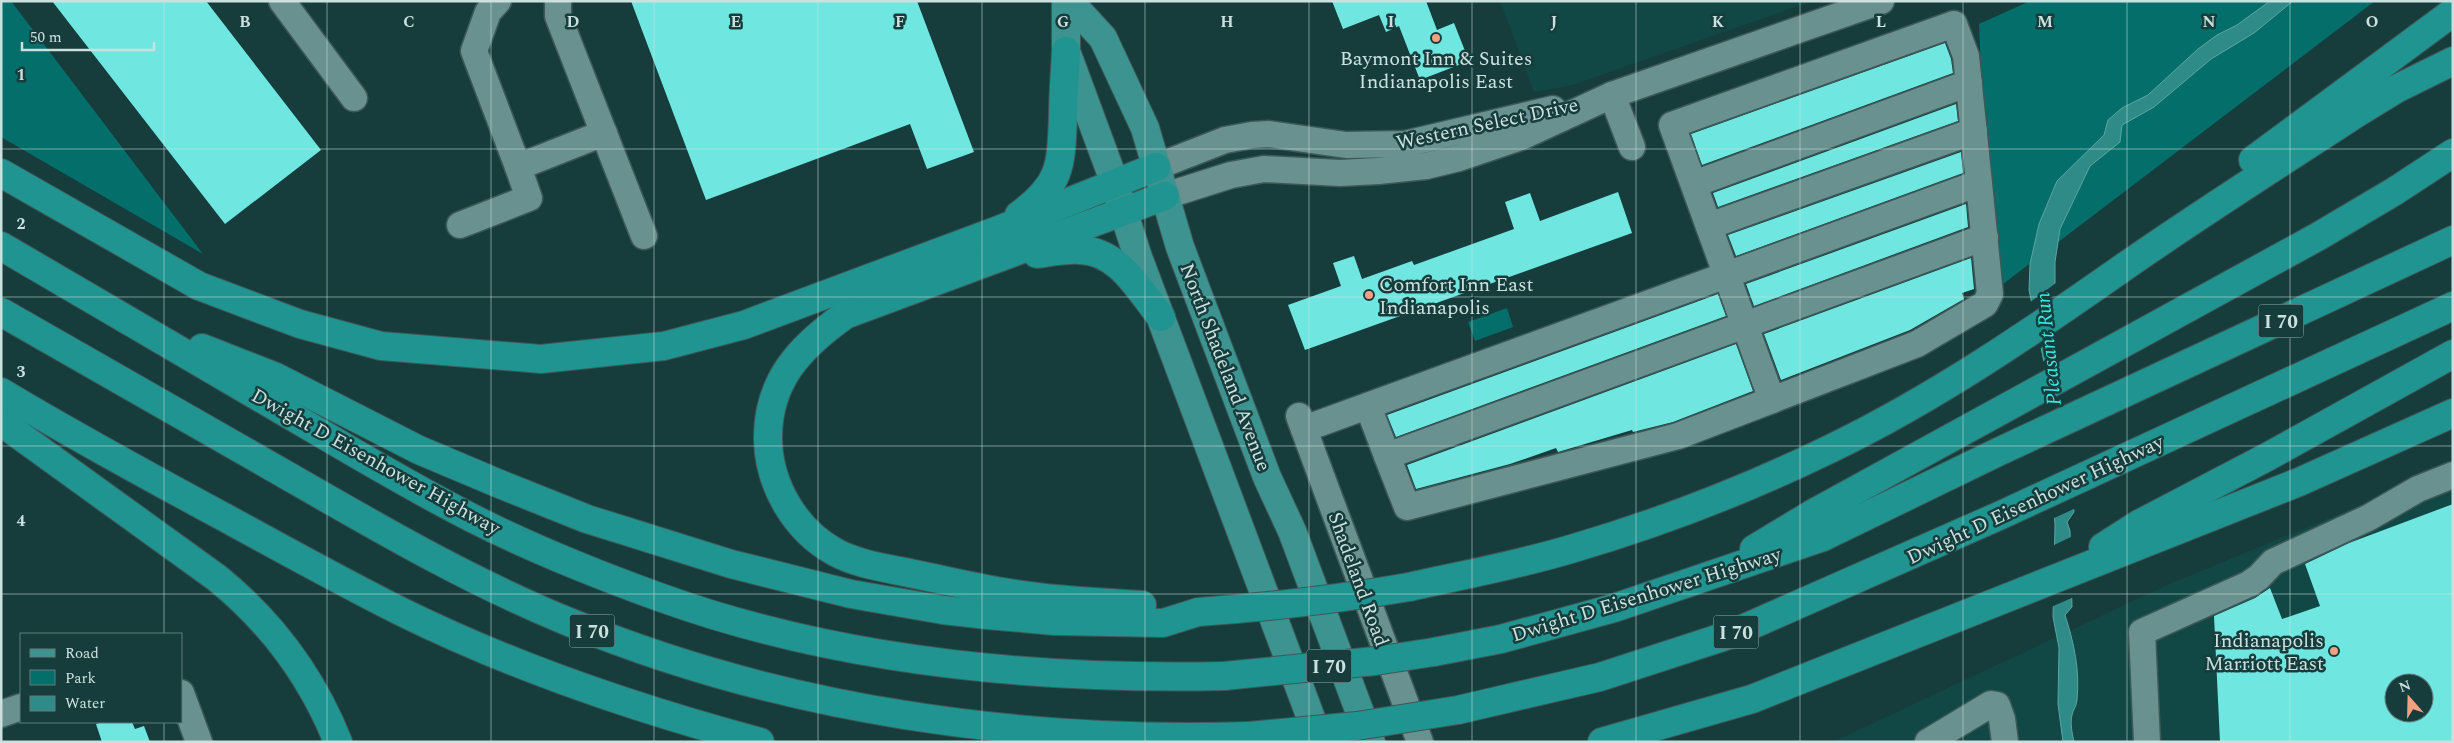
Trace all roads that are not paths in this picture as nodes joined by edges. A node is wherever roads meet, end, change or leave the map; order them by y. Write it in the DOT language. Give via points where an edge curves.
graph roads {
  1 [pos="282,1"];
  2 [pos="498,1"];
  3 [pos="558,1"];
  4 [pos="1068,1"];
  5 [pos="1881,1"];
  6 [pos="2453,12"];
  7 [pos="1066,50"];
  8 [pos="2453,61"];
  9 [pos="1969,83"];
  10 [pos="1612,95"];
  11 [pos="354,98"];
  12 [pos="1974,131"];
  13 [pos="604,133"];
  14 [pos="1632,147"];
  15 [pos="2453,153"];
  16 [pos="1156,166"];
  17 [pos="518,167"];
  18 [pos="1,174"];
  19 [pos="1980,183"];
  20 [pos="1694,184"];
  21 [pos="1114,185"];
  22 [pos="1165,196"];
  23 [pos="1123,211"];
  24 [pos="460,225"];
  25 [pos="1709,226"];
  26 [pos="1000,229"];
  27 [pos="644,236"];
  28 [pos="1985,237"];
  29 [pos="2453,240"];
  30 [pos="1,246"];
  31 [pos="996,258"];
  32 [pos="2125,266"];
  33 [pos="1727,275"];
  34 [pos="2453,306"];
  35 [pos="1,312"];
  36 [pos="124,317"];
  37 [pos="1161,317"];
  38 [pos="1745,325"];
  39 [pos="2453,354"];
  40 [pos="1,392"];
  41 [pos="1772,400"];
  42 [pos="1368,406"];
  43 [pos="2453,414"];
  44 [pos="1,422"];
  45 [pos="1387,456"];
  46 [pos="2453,476"];
  47 [pos="2116,547"];
  48 [pos="1705,578"];
  49 [pos="1198,612"];
  50 [pos="182,696"];
  51 [pos="20,707"];
  52 [pos="1,714"];
  53 [pos="1314,734"];
  54 [pos="199,742"];
  55 [pos="338,742"];
  56 [pos="760,742"];
  57 [pos="1372,742"];
  58 [pos="1420,742"];
  59 [pos="1602,742"];
  60 [pos="1928,742"];
  61 [pos="2005,742"];
  62 [pos="2147,742"];
  1 -- 11 [label="street"];
  2 -- 17 [label="street" via="488,12 474,50"];
  3 -- 13 [label="street" via="558,16"];
  4 -- 7 [label="main road, North Shadeland Avenue"];
  4 -- 16 [label="main road, North Shadeland Avenue" via="1103,38 1144,128"];
  5 -- 10 [label="street, Western Select Drive"];
  6 -- 32 [label="highway" via="2223,183"];
  7 -- 21 [label="main road, North Shadeland Avenue"];
  7 -- 26 [label="highway" via="1063,153 1055,178 1036,203"];
  8 -- 32 [label="highway" via="2356,113"];
  9 -- 12 [label="street"];
  9 -- 20 [label="street"];
  9 -- 20 [label="street" via="1966,56 1954,24 1691,118 1672,125"];
  10 -- 14 [label="street"];
  10 -- 16 [label="street, Western Select Drive" via="1405,144 1346,145 1269,134 1238,137"];
  10 -- 22 [label="street, Western Select Drive" via="1521,137 1426,166 1340,173 1264,168"];
  12 -- 19 [label="street"];
  12 -- 25 [label="street"];
  13 -- 17 [label="street"];
  13 -- 27 [label="street"];
  15 -- 48 [label="highway" via="2351,218 1812,514"];
  16 -- 21 [label="highway"];
  16 -- 22 [label="main road, North Shadeland Avenue"];
  17 -- 24 [label="street" via="529,198"];
  18 -- 26 [label="highway" via="198,286 300,324 381,346 541,359 664,346 744,325"];
  19 -- 28 [label="street"];
  19 -- 33 [label="street"];
  20 -- 25 [label="street"];
  21 -- 23 [label="main road, North Shadeland Avenue"];
  21 -- 26 [label="highway"];
  22 -- 23 [label="highway"];
  22 -- 57 [label="main road, North Shadeland Avenue" via="1180,247 1267,477 1292,531"];
  23 -- 31 [label="highway"];
  23 -- 37 [label="main road, North Shadeland Avenue"];
  25 -- 33 [label="street"];
  28 -- 38 [label="street"];
  28 -- 41 [label="street" via="1990,294 1985,304 1916,344"];
  29 -- 48 [label="highway, Dwight D Eisenhower Highway / I 70" via="1823,537"];
  30 -- 36 [label="highway, Dwight D Eisenhower Highway / I 70"];
  31 -- 37 [label="highway" via="1092,251 1112,259"];
  31 -- 49 [label="highway" via="846,315 799,352 778,388 769,419 770,461 784,500 815,538 835,552 866,564 1005,593 1163,606"];
  32 -- 49 [label="highway, bridge" via="1996,355 1870,429 1753,483 1659,519 1570,550 1409,587 1266,608"];
  33 -- 38 [label="street"];
  33 -- 42 [label="street"];
  34 -- 35 [label="highway, Dwight D Eisenhower Highway / I 70, bridge" via="1773,617 1600,678 1458,710 1357,726 1249,736 1124,738 978,728 825,702 732,679 652,654 571,623 444,564"];
  36 -- 48 [label="highway, Dwight D Eisenhower Highway / I 70, bridge" via="410,485 550,554 665,599 848,648 1041,671 1224,676 1434,652 1543,628"];
  36 -- 49 [label="highway" via="276,376 419,450 502,486 596,522 731,564 851,594 988,615 1054,621 1163,623"];
  37 -- 53 [label="main road, North Shadeland Avenue"];
  38 -- 41 [label="street"];
  38 -- 45 [label="street"];
  39 -- 47 [label="highway"];
  40 -- 56 [label="highway" via="69,433 401,612 478,647 610,698"];
  41 -- 45 [label="street" via="1678,436 1407,507"];
  42 -- 45 [label="street"];
  42 -- 58 [label="street, Shadeland Road" via="1302,423"];
  43 -- 47 [label="highway" via="2299,482"];
  44 -- 55 [label="highway" via="242,599 295,662"];
  46 -- 62 [label="street" via="2418,489 2368,518 2273,562 2249,584 2142,632"];
  47 -- 59 [label="highway" via="2053,579 1752,700"];
  50 -- 54 [label="street"];
  51 -- 52 [label="street"];
  60 -- 61 [label="street" via="1991,704 1997,705 2000,712"];
}
